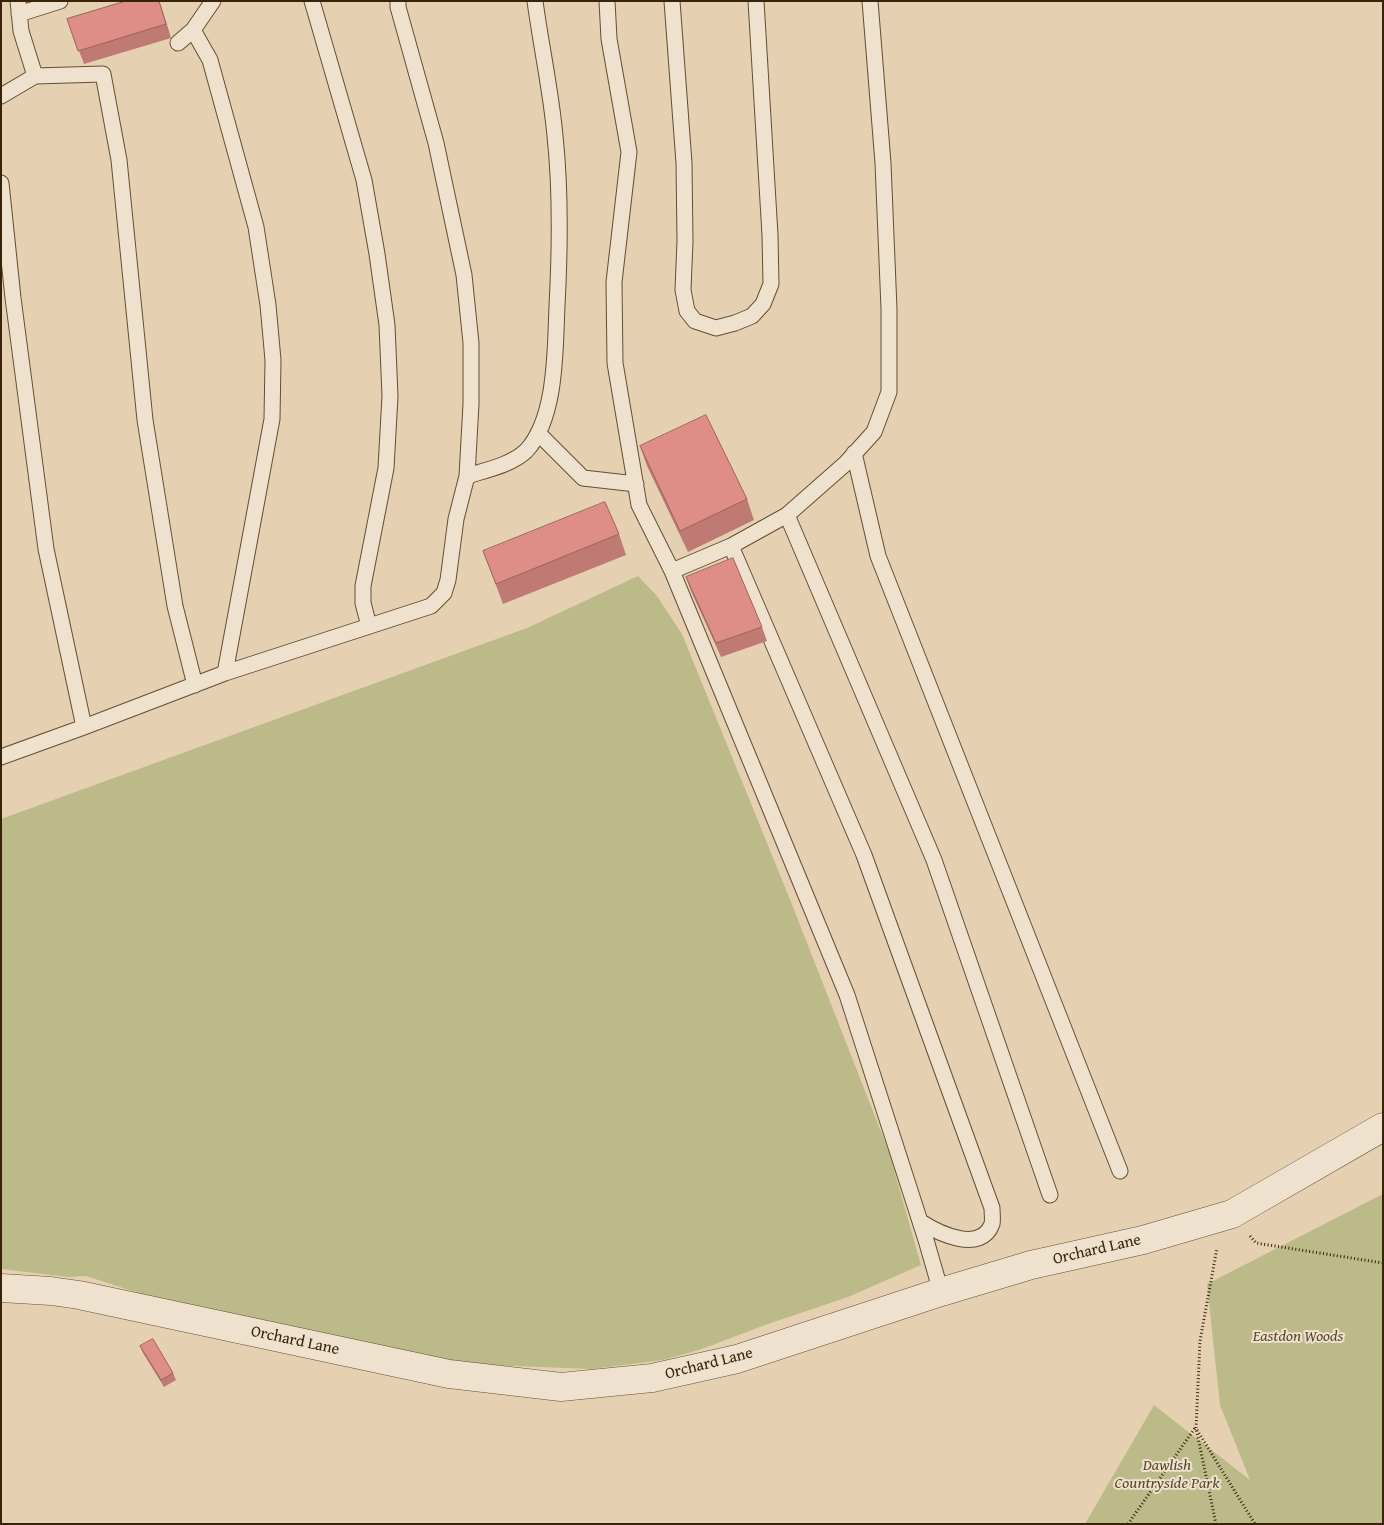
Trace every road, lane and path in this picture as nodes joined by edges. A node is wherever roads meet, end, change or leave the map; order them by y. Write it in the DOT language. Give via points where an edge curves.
graph roads {
  1 [pos="60,1"];
  2 [pos="212,1"];
  3 [pos="312,1"];
  4 [pos="398,1"];
  5 [pos="534,1"];
  6 [pos="606,1"];
  7 [pos="672,1"];
  8 [pos="756,1"];
  9 [pos="870,1"];
  10 [pos="18,8"];
  11 [pos="193,30"];
  12 [pos="178,42"];
  13 [pos="35,76"];
  14 [pos="1,96"];
  15 [pos="1,184"];
  16 [pos="538,433"];
  17 [pos="854,453"];
  18 [pos="467,476"];
  19 [pos="636,484"];
  20 [pos="787,515"];
  21 [pos="731,546"];
  22 [pos="672,570"];
  23 [pos="369,626"];
  24 [pos="225,674"];
  25 [pos="194,685"];
  26 [pos="84,727"];
  27 [pos="1,756"];
  28 [pos="1383,1127"];
  29 [pos="1120,1171"];
  30 [pos="1050,1195"];
  31 [pos="1227,1216"];
  32 [pos="920,1222"];
  33 [pos="1383,1264"];
  34 [pos="1,1288"];
  35 [pos="941,1292"];
  36 [pos="1196,1428"];
  37 [pos="1128,1524"];
  38 [pos="1216,1524"];
  39 [pos="1255,1524"];
  1 -- 10 [label="lane"];
  2 -- 11 [label="lane"];
  3 -- 23 [label="lane" via="364,180 387,325 390,396 386,468 363,586"];
  4 -- 18 [label="lane" via="436,143 464,275 471,343"];
  5 -- 16 [label="lane" via="555,135 560,249 554,372"];
  6 -- 19 [label="lane" via="609,39 629,152 614,282 615,354"];
  7 -- 8 [label="lane" via="684,163 683,290 687,311 695,321 716,328 752,316 763,304 771,284"];
  9 -- 17 [label="lane" via="883,163 889,392 874,432"];
  10 -- 13 [label="lane"];
  11 -- 12 [label="lane"];
  11 -- 24 [label="lane" via="210,60 256,227 273,360 272,419"];
  13 -- 14 [label="lane"];
  13 -- 25 [label="lane" via="103,74 119,160 145,420 175,606"];
  15 -- 26 [label="lane" via="46,549"];
  16 -- 18 [label="lane" via="525,451 501,466"];
  16 -- 19 [label="lane" via="583,478"];
  17 -- 20 [label="lane"];
  17 -- 29 [label="lane" via="878,556"];
  18 -- 23 [label="lane" via="444,592 431,606"];
  19 -- 22 [label="lane" via="639,505"];
  20 -- 21 [label="lane"];
  20 -- 30 [label="lane" via="934,860"];
  21 -- 22 [label="lane"];
  21 -- 32 [label="lane" via="864,855 992,1208 992,1224 984,1235 968,1240 950,1237"];
  22 -- 32 [label="lane" via="847,995"];
  23 -- 24 [label="lane"];
  24 -- 25 [label="lane"];
  25 -- 26 [label="lane"];
  26 -- 27 [label="lane"];
  28 -- 31 [label="street, Orchard Lane"];
  31 -- 33 [label="path" via="1256,1243"];
  31 -- 35 [label="street, Orchard Lane" via="1143,1240 1031,1265"];
  31 -- 36 [label="path" via="1200,1341"];
  32 -- 35 [label="lane"];
  34 -- 35 [label="street, Orchard Lane" via="79,1295 449,1374 561,1387 652,1378 737,1359"];
  36 -- 37 [label="path"];
  36 -- 38 [label="path"];
  36 -- 39 [label="path"];
}
